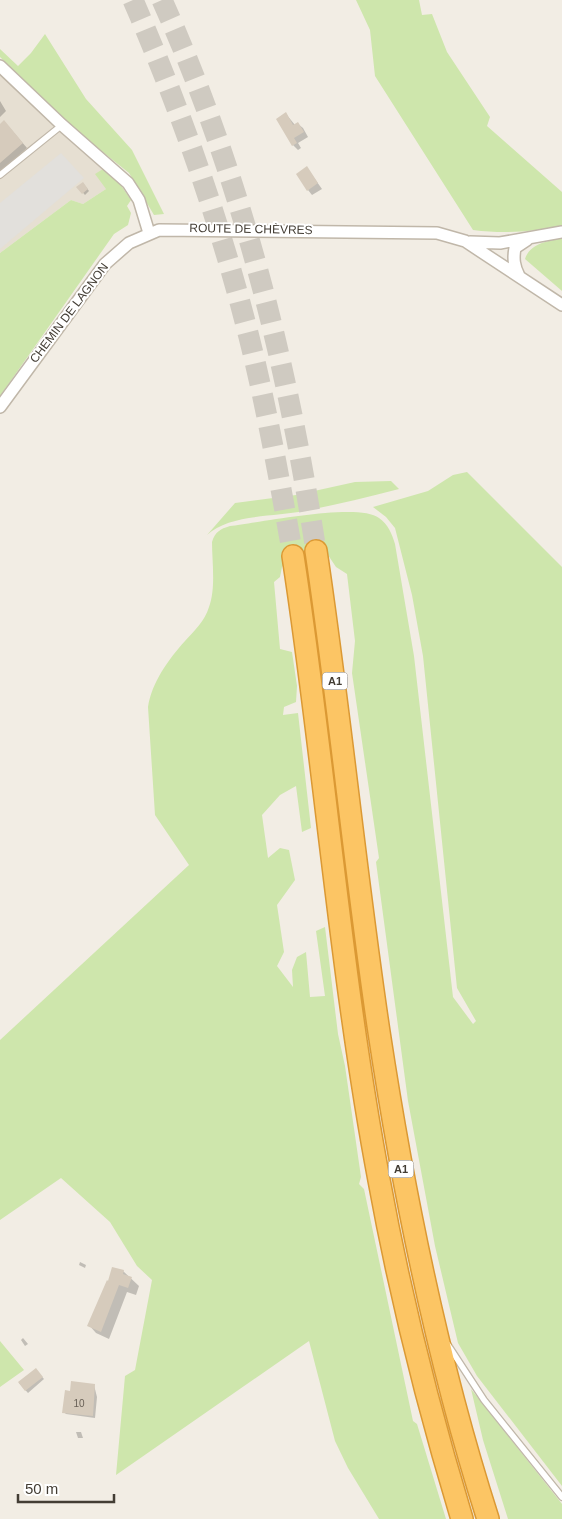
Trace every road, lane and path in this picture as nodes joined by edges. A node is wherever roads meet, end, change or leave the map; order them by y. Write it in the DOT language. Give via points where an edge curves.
graph roads {
  1 [pos="0,66"];
  2 [pos="62,125"];
  3 [pos="0,175"];
  4 [pos="562,232"];
  5 [pos="149,233"];
  6 [pos="530,238"];
  7 [pos="465,241"];
  8 [pos="519,276"];
  9 [pos="562,305"];
  10 [pos="0,407"];
  11 [pos="316,551"];
  12 [pos="293,556"];
  13 [pos="431,1318"];
  14 [pos="562,1497"];
  15 [pos="462,1519"];
  16 [pos="488,1519"];
  1 -- 2 [label="street"];
  2 -- 3 [label="lane"];
  2 -- 5 [label="street" via="128,183 139,200"];
  4 -- 6 [label="street"];
  5 -- 7 [label="street, ROUTE DE CHÈVRES" via="179,228 423,231"];
  5 -- 10 [label="street, CHEMIN DE LAGNON" via="120,248 104,264"];
  6 -- 7 [label="street" via="500,243"];
  6 -- 8 [label="street" via="515,248 513,263"];
  7 -- 8 [label="street, ROUTE DE CHÈVRES"];
  8 -- 9 [label="street, ROUTE DE CHÈVRES"];
  11 -- 13 [label="highway, A1" via="379,1031"];
  12 -- 15 [label="highway, A1" via="358,1053 378,1178 411,1337"];
  13 -- 14 [label="lane" via="484,1400"];
  13 -- 16 [label="highway, A1"];
}
